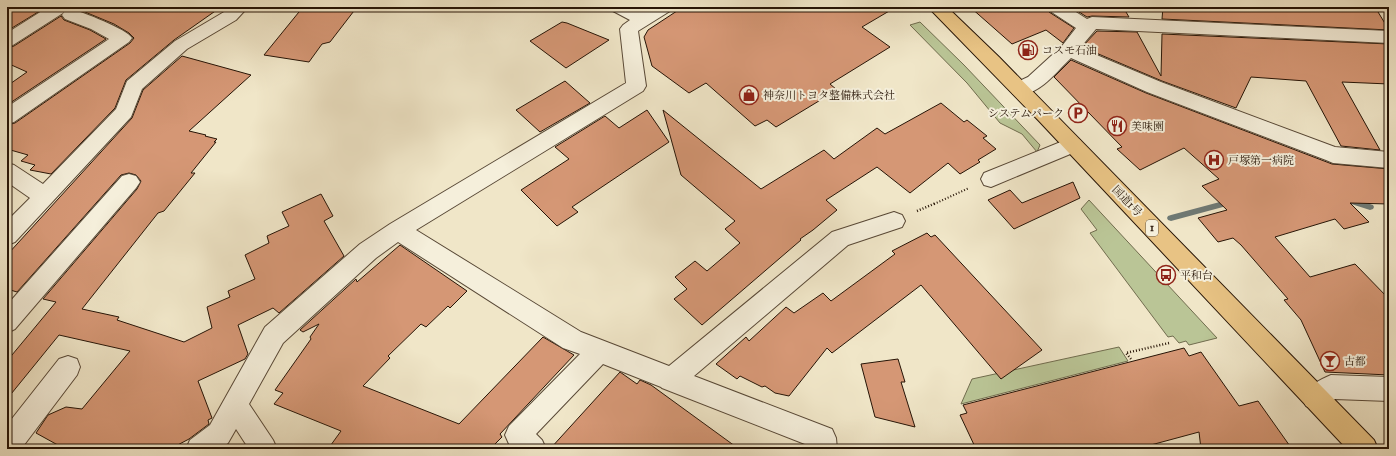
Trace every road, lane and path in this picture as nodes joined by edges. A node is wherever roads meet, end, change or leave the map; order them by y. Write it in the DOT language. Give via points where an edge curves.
graph roads {
  1 [pos="239,7"];
  2 [pos="619,7"];
  3 [pos="664,7"];
  4 [pos="937,7"];
  5 [pos="1056,7"];
  6 [pos="60,10"];
  7 [pos="644,20"];
  8 [pos="1087,27"];
  9 [pos="1389,37"];
  10 [pos="7,41"];
  11 [pos="1068,50"];
  12 [pos="1020,89"];
  13 [pos="7,116"];
  14 [pos="1073,145"];
  15 [pos="1389,160"];
  16 [pos="7,171"];
  17 [pos="991,179"];
  18 [pos="129,182"];
  19 [pos="44,196"];
  20 [pos="894,221"];
  21 [pos="398,230"];
  22 [pos="7,236"];
  23 [pos="7,322"];
  24 [pos="1169,343"];
  25 [pos="599,351"];
  26 [pos="1131,359"];
  27 [pos="68,367"];
  28 [pos="671,380"];
  29 [pos="1389,389"];
  30 [pos="1315,398"];
  31 [pos="236,405"];
  32 [pos="8,449"];
  33 [pos="199,449"];
  34 [pos="264,449"];
  35 [pos="533,449"];
  36 [pos="824,449"];
  37 [pos="1365,449"];
  1 -- 19 [label="street" via="230,16 181,45 134,86 124,112"];
  2 -- 7 [label="street"];
  3 -- 7 [label="street"];
  4 -- 12 [label="highway, 国道1号 / 1"];
  5 -- 8 [label="street"];
  6 -- 10 [label="street"];
  6 -- 13 [label="street" via="123,38"];
  7 -- 21 [label="street" via="629,29 636,86"];
  8 -- 9 [label="street" via="1092,23"];
  8 -- 11 [label="street"];
  11 -- 12 [label="street" via="1035,82"];
  11 -- 15 [label="street" via="1154,87 1333,155"];
  12 -- 14 [label="highway, 国道1号 / 1"];
  14 -- 17 [label="street"];
  14 -- 30 [label="highway, 国道1号 / 1"];
  16 -- 19 [label="street"];
  17 -- 20 [label="path"];
  18 -- 23 [label="street"];
  19 -- 22 [label="street"];
  20 -- 28 [label="street" via="840,238"];
  21 -- 25 [label="street" via="572,340"];
  21 -- 31 [label="street" via="368,251 274,336"];
  24 -- 26 [label="path" via="1126,353"];
  25 -- 28 [label="street"];
  25 -- 35 [label="street" via="518,435"];
  27 -- 32 [label="street" via="8,445"];
  28 -- 36 [label="street" via="823,438"];
  29 -- 30 [label="street" via="1331,387"];
  30 -- 37 [label="highway, 国道1号 / 1"];
  31 -- 33 [label="street" via="219,434"];
  31 -- 34 [label="street"];
}
